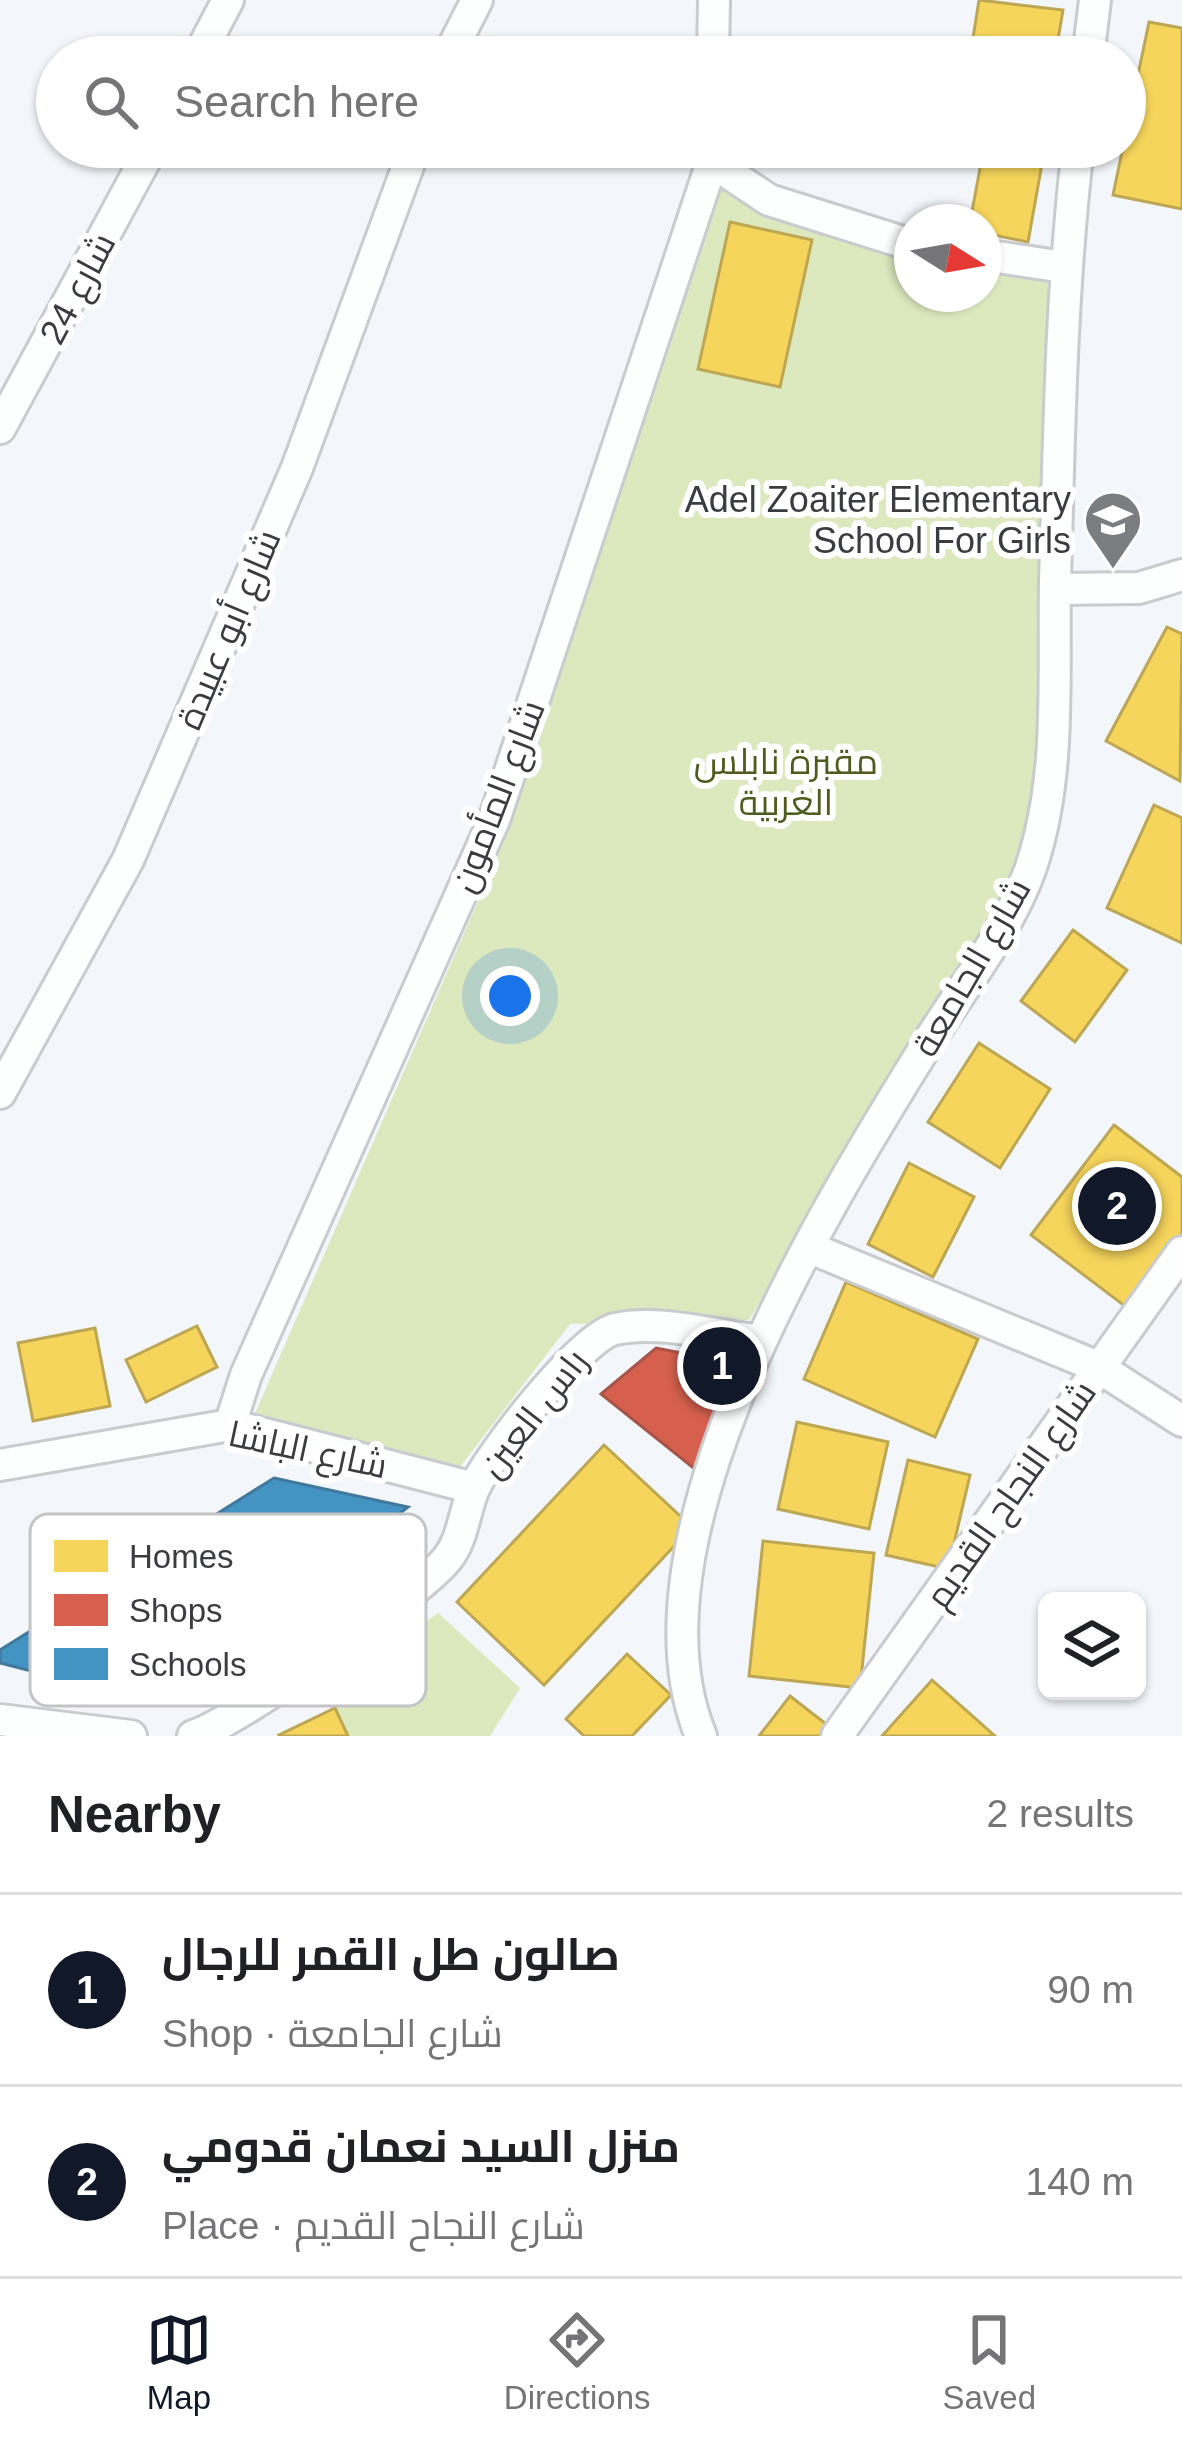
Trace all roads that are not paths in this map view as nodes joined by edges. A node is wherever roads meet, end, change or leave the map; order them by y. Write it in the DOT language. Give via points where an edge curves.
graph roads {
  1 [pos="228,0"];
  2 [pos="477,0"];
  3 [pos="714,0"];
  4 [pos="1095,0"];
  5 [pos="209,36"];
  6 [pos="459,36"];
  7 [pos="713,36"];
  8 [pos="1091,36"];
  9 [pos="141,168"];
  10 [pos="407,168"];
  11 [pos="707,168"];
  12 [pos="730,168"];
  13 [pos="1076,168"];
  14 [pos="894,238"];
  15 [pos="1002,258"];
  16 [pos="1064,267"];
  17 [pos="0,428"];
  18 [pos="1182,575"];
  19 [pos="1055,590"];
  20 [pos="0,1093"];
  21 [pos="808,1246"];
  22 [pos="1182,1252"];
  23 [pos="760,1341"];
  24 [pos="1098,1367"];
  25 [pos="1182,1421"];
  26 [pos="230,1425"];
  27 [pos="0,1465"];
  28 [pos="474,1488"];
  29 [pos="426,1575"];
  30 [pos="242,1706"];
  31 [pos="0,1720"];
  32 [pos="131,1736"];
  33 [pos="194,1736"];
  34 [pos="701,1736"];
  35 [pos="837,1736"];
  1 -- 5 [label="street"];
  2 -- 6 [label="street"];
  3 -- 7 [label="street"];
  4 -- 8 [label="street"];
  9 -- 17 [label="street, شارع 24"];
  10 -- 20 [label="street, شارع أبو عبيدة" via="297,468 138,838"];
  11 -- 26 [label="street, شارع المأمون" via="494,820"];
  12 -- 14 [label="street" via="770,200"];
  13 -- 16 [label="street, شارع الجامعة"];
  15 -- 16 [label="street"];
  16 -- 19 [label="street, شارع الجامعة"];
  18 -- 19 [label="street" via="1139,588"];
  19 -- 21 [label="street, شارع الجامعة" via="1052,746 1029,873"];
  21 -- 23 [label="street, شارع الجامعة"];
  21 -- 24 [label="street"];
  22 -- 24 [label="street, شارع النجاح القديم"];
  23 -- 28 [label="street, راس العين" via="640,1327 600,1335 571,1357"];
  23 -- 34 [label="street, شارع الجامعة" via="725,1429 691,1564 682,1629 686,1699"];
  24 -- 25 [label="street"];
  24 -- 35 [label="street, شارع النجاح القديم"];
  26 -- 27 [label="street, شارع الباشا"];
  26 -- 28 [label="street, شارع الباشا"];
  28 -- 29 [label="street, راس العين" via="446,1559"];
  30 -- 33 [label="street, راس العين"];
  31 -- 32 [label="street"];
}
